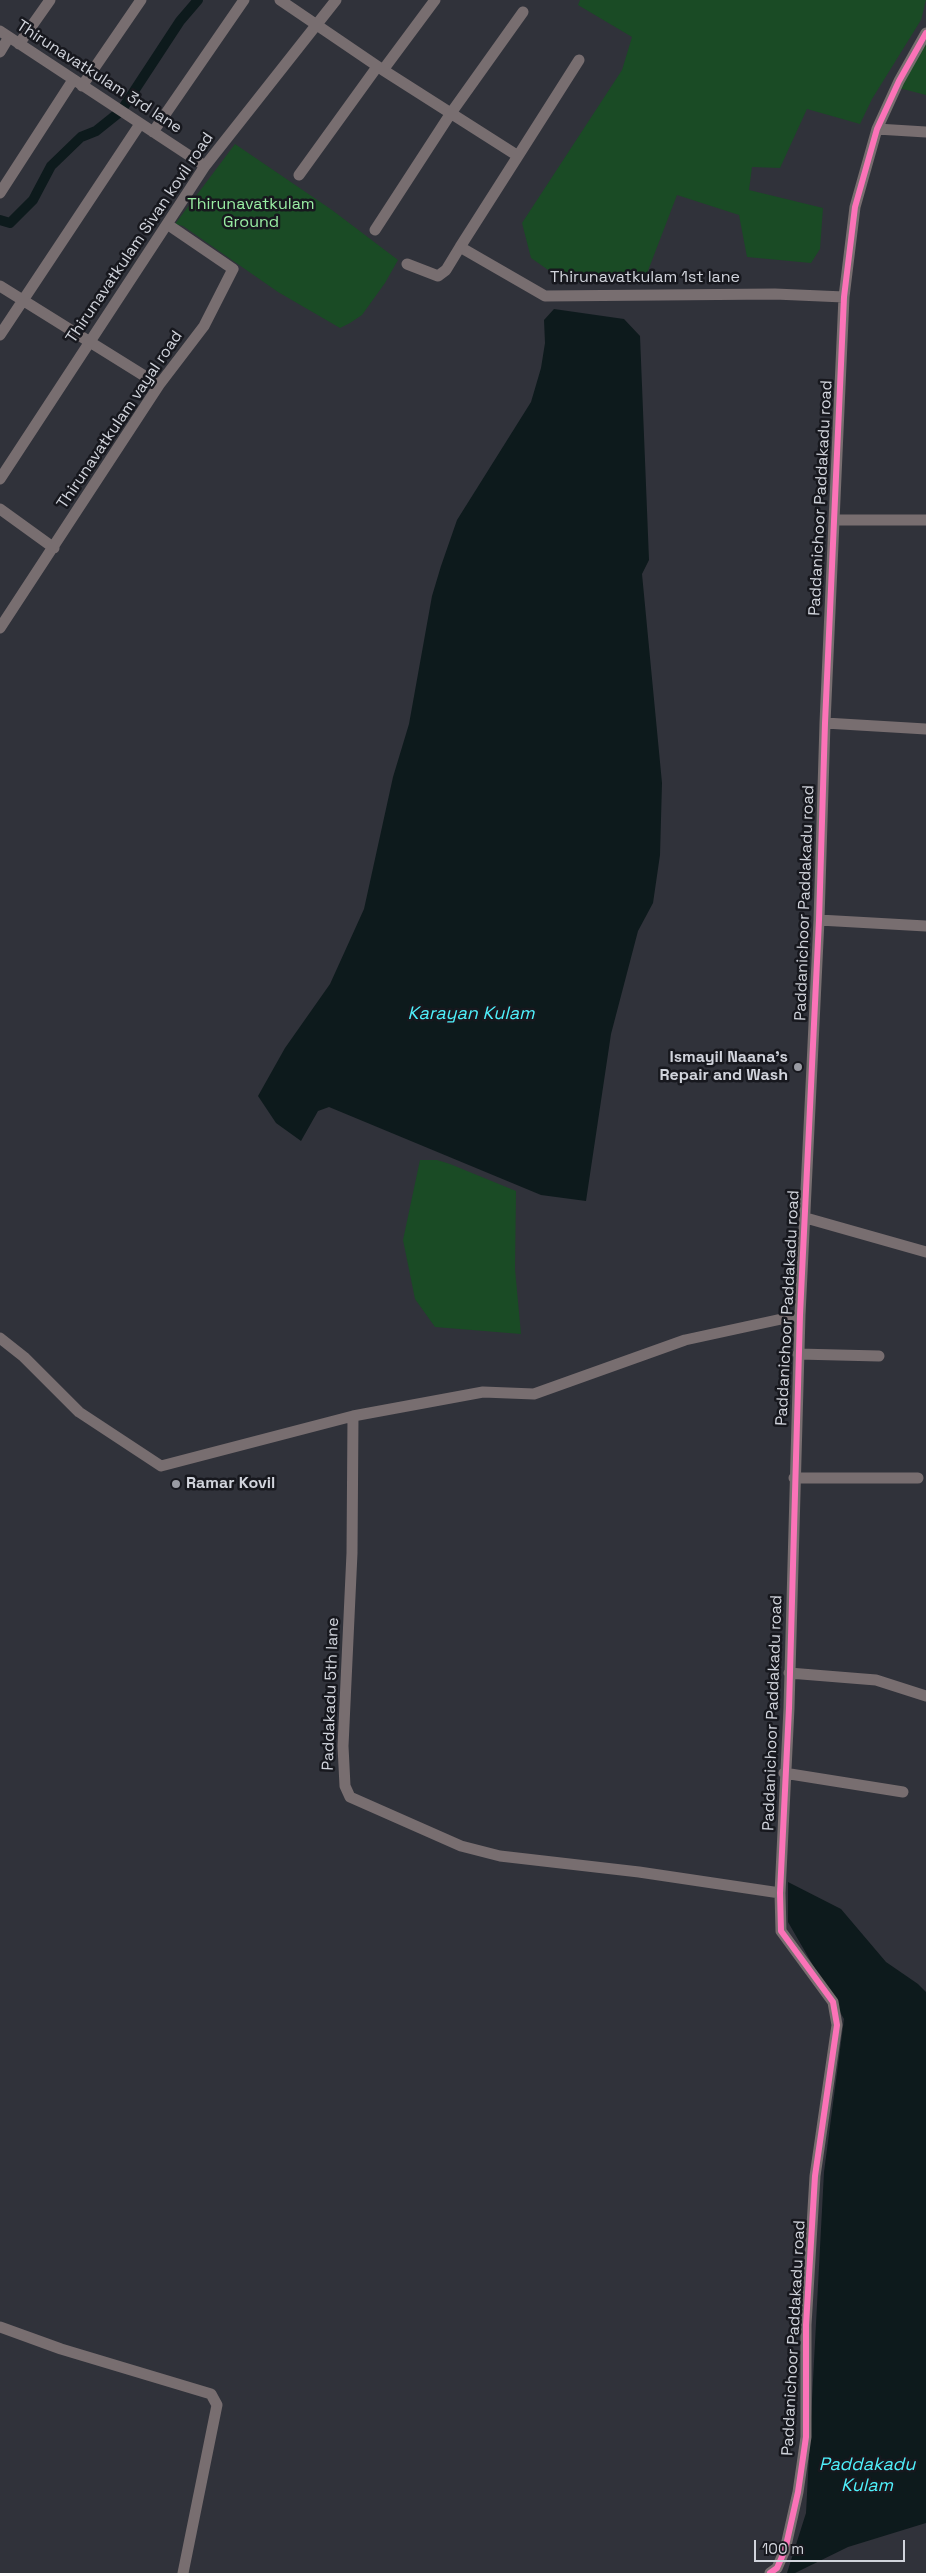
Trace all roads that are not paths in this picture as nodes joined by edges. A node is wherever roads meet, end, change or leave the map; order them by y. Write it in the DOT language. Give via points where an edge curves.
graph roads {
  1 [pos="50,0"];
  2 [pos="141,0"];
  3 [pos="244,0"];
  4 [pos="280,0"];
  5 [pos="336,0"];
  6 [pos="435,0"];
  7 [pos="523,12"];
  8 [pos="317,26"];
  9 [pos="926,33"];
  10 [pos="5,34"];
  11 [pos="19,44"];
  12 [pos="0,52"];
  13 [pos="579,60"];
  14 [pos="380,68"];
  15 [pos="78,83"];
  16 [pos="451,113"];
  17 [pos="140,124"];
  18 [pos="877,129"];
  19 [pos="153,132"];
  20 [pos="926,132"];
  21 [pos="518,156"];
  22 [pos="205,166"];
  23 [pos="299,175"];
  24 [pos="0,192"];
  25 [pos="167,224"];
  26 [pos="375,230"];
  27 [pos="460,247"];
  28 [pos="407,264"];
  29 [pos="0,286"];
  30 [pos="844,298"];
  31 [pos="23,299"];
  32 [pos="0,335"];
  33 [pos="89,342"];
  34 [pos="159,385"];
  35 [pos="0,479"];
  36 [pos="0,509"];
  37 [pos="834,520"];
  38 [pos="926,520"];
  39 [pos="54,548"];
  40 [pos="0,628"];
  41 [pos="825,723"];
  42 [pos="926,729"];
  43 [pos="819,920"];
  44 [pos="926,926"];
  45 [pos="806,1218"];
  46 [pos="926,1252"];
  47 [pos="800,1315"];
  48 [pos="0,1338"];
  49 [pos="798,1354"];
  50 [pos="879,1356"];
  51 [pos="354,1416"];
  52 [pos="794,1478"];
  53 [pos="918,1478"];
  54 [pos="789,1673"];
  55 [pos="926,1696"];
  56 [pos="784,1772"];
  57 [pos="903,1792"];
  58 [pos="780,1893"];
  59 [pos="0,2327"];
  60 [pos="183,2573"];
  61 [pos="770,2573"];
  1 -- 11 [label="street"];
  2 -- 15 [label="street"];
  3 -- 19 [label="street"];
  4 -- 8 [label="street"];
  5 -- 8 [label="street, Thirunavatkulam Sivan kovil road"];
  6 -- 14 [label="street"];
  7 -- 16 [label="street"];
  8 -- 14 [label="street"];
  8 -- 22 [label="street, Thirunavatkulam Sivan kovil road"];
  9 -- 18 [label="street, Paddanichoor Paddakadu road"];
  10 -- 11 [label="street, Thirunavatkulam 3rd lane"];
  10 -- 12 [label="street"];
  11 -- 15 [label="street, Thirunavatkulam 3rd lane"];
  13 -- 21 [label="street"];
  14 -- 16 [label="street"];
  14 -- 23 [label="street"];
  15 -- 17 [label="street, Thirunavatkulam 3rd lane"];
  15 -- 24 [label="street"];
  16 -- 21 [label="street"];
  16 -- 26 [label="street"];
  17 -- 19 [label="street, Thirunavatkulam 3rd lane"];
  17 -- 31 [label="street"];
  18 -- 20 [label="street"];
  18 -- 30 [label="street, Paddanichoor Paddakadu road" via="856,207"];
  19 -- 22 [label="street, Thirunavatkulam 3rd lane"];
  21 -- 27 [label="street"];
  22 -- 25 [label="street, Thirunavatkulam Sivan kovil road"];
  25 -- 33 [label="street, Thirunavatkulam Sivan kovil road"];
  25 -- 34 [label="street, Thirunavatkulam vayal road" via="233,270 204,326"];
  27 -- 28 [label="street" via="438,276"];
  27 -- 30 [label="street, Thirunavatkulam 1st lane" via="545,296 775,294"];
  29 -- 31 [label="street"];
  30 -- 37 [label="street, Paddanichoor Paddakadu road"];
  31 -- 32 [label="street"];
  31 -- 33 [label="street"];
  33 -- 34 [label="street"];
  33 -- 35 [label="street, Thirunavatkulam Sivan kovil road"];
  34 -- 39 [label="street, Thirunavatkulam vayal road"];
  36 -- 39 [label="street"];
  37 -- 38 [label="street"];
  37 -- 41 [label="street, Paddanichoor Paddakadu road"];
  39 -- 40 [label="street, Thirunavatkulam vayal road"];
  41 -- 42 [label="street"];
  41 -- 43 [label="street, Paddanichoor Paddakadu road"];
  43 -- 44 [label="street"];
  43 -- 45 [label="street, Paddanichoor Paddakadu road"];
  45 -- 46 [label="street"];
  45 -- 47 [label="street, Paddanichoor Paddakadu road"];
  47 -- 49 [label="street, Paddanichoor Paddakadu road"];
  47 -- 51 [label="street" via="685,1340 534,1394 483,1392"];
  48 -- 51 [label="street" via="24,1357 79,1412 161,1466"];
  49 -- 50 [label="street"];
  49 -- 52 [label="street, Paddanichoor Paddakadu road"];
  51 -- 58 [label="street, Paddakadu 5th lane" via="352,1553 343,1746 345,1786 350,1798 461,1846 500,1856"];
  52 -- 53 [label="street"];
  52 -- 54 [label="street, Paddanichoor Paddakadu road"];
  54 -- 55 [label="street" via="876,1680"];
  54 -- 56 [label="street, Paddanichoor Paddakadu road"];
  56 -- 57 [label="street"];
  56 -- 58 [label="street, Paddanichoor Paddakadu road"];
  58 -- 61 [label="street, Paddanichoor Paddakadu road" via="781,1931 833,2002 837,2025 815,2176 806,2325 806,2437 786,2550 777,2568"];
  59 -- 60 [label="street" via="211,2394 217,2405"];
}
